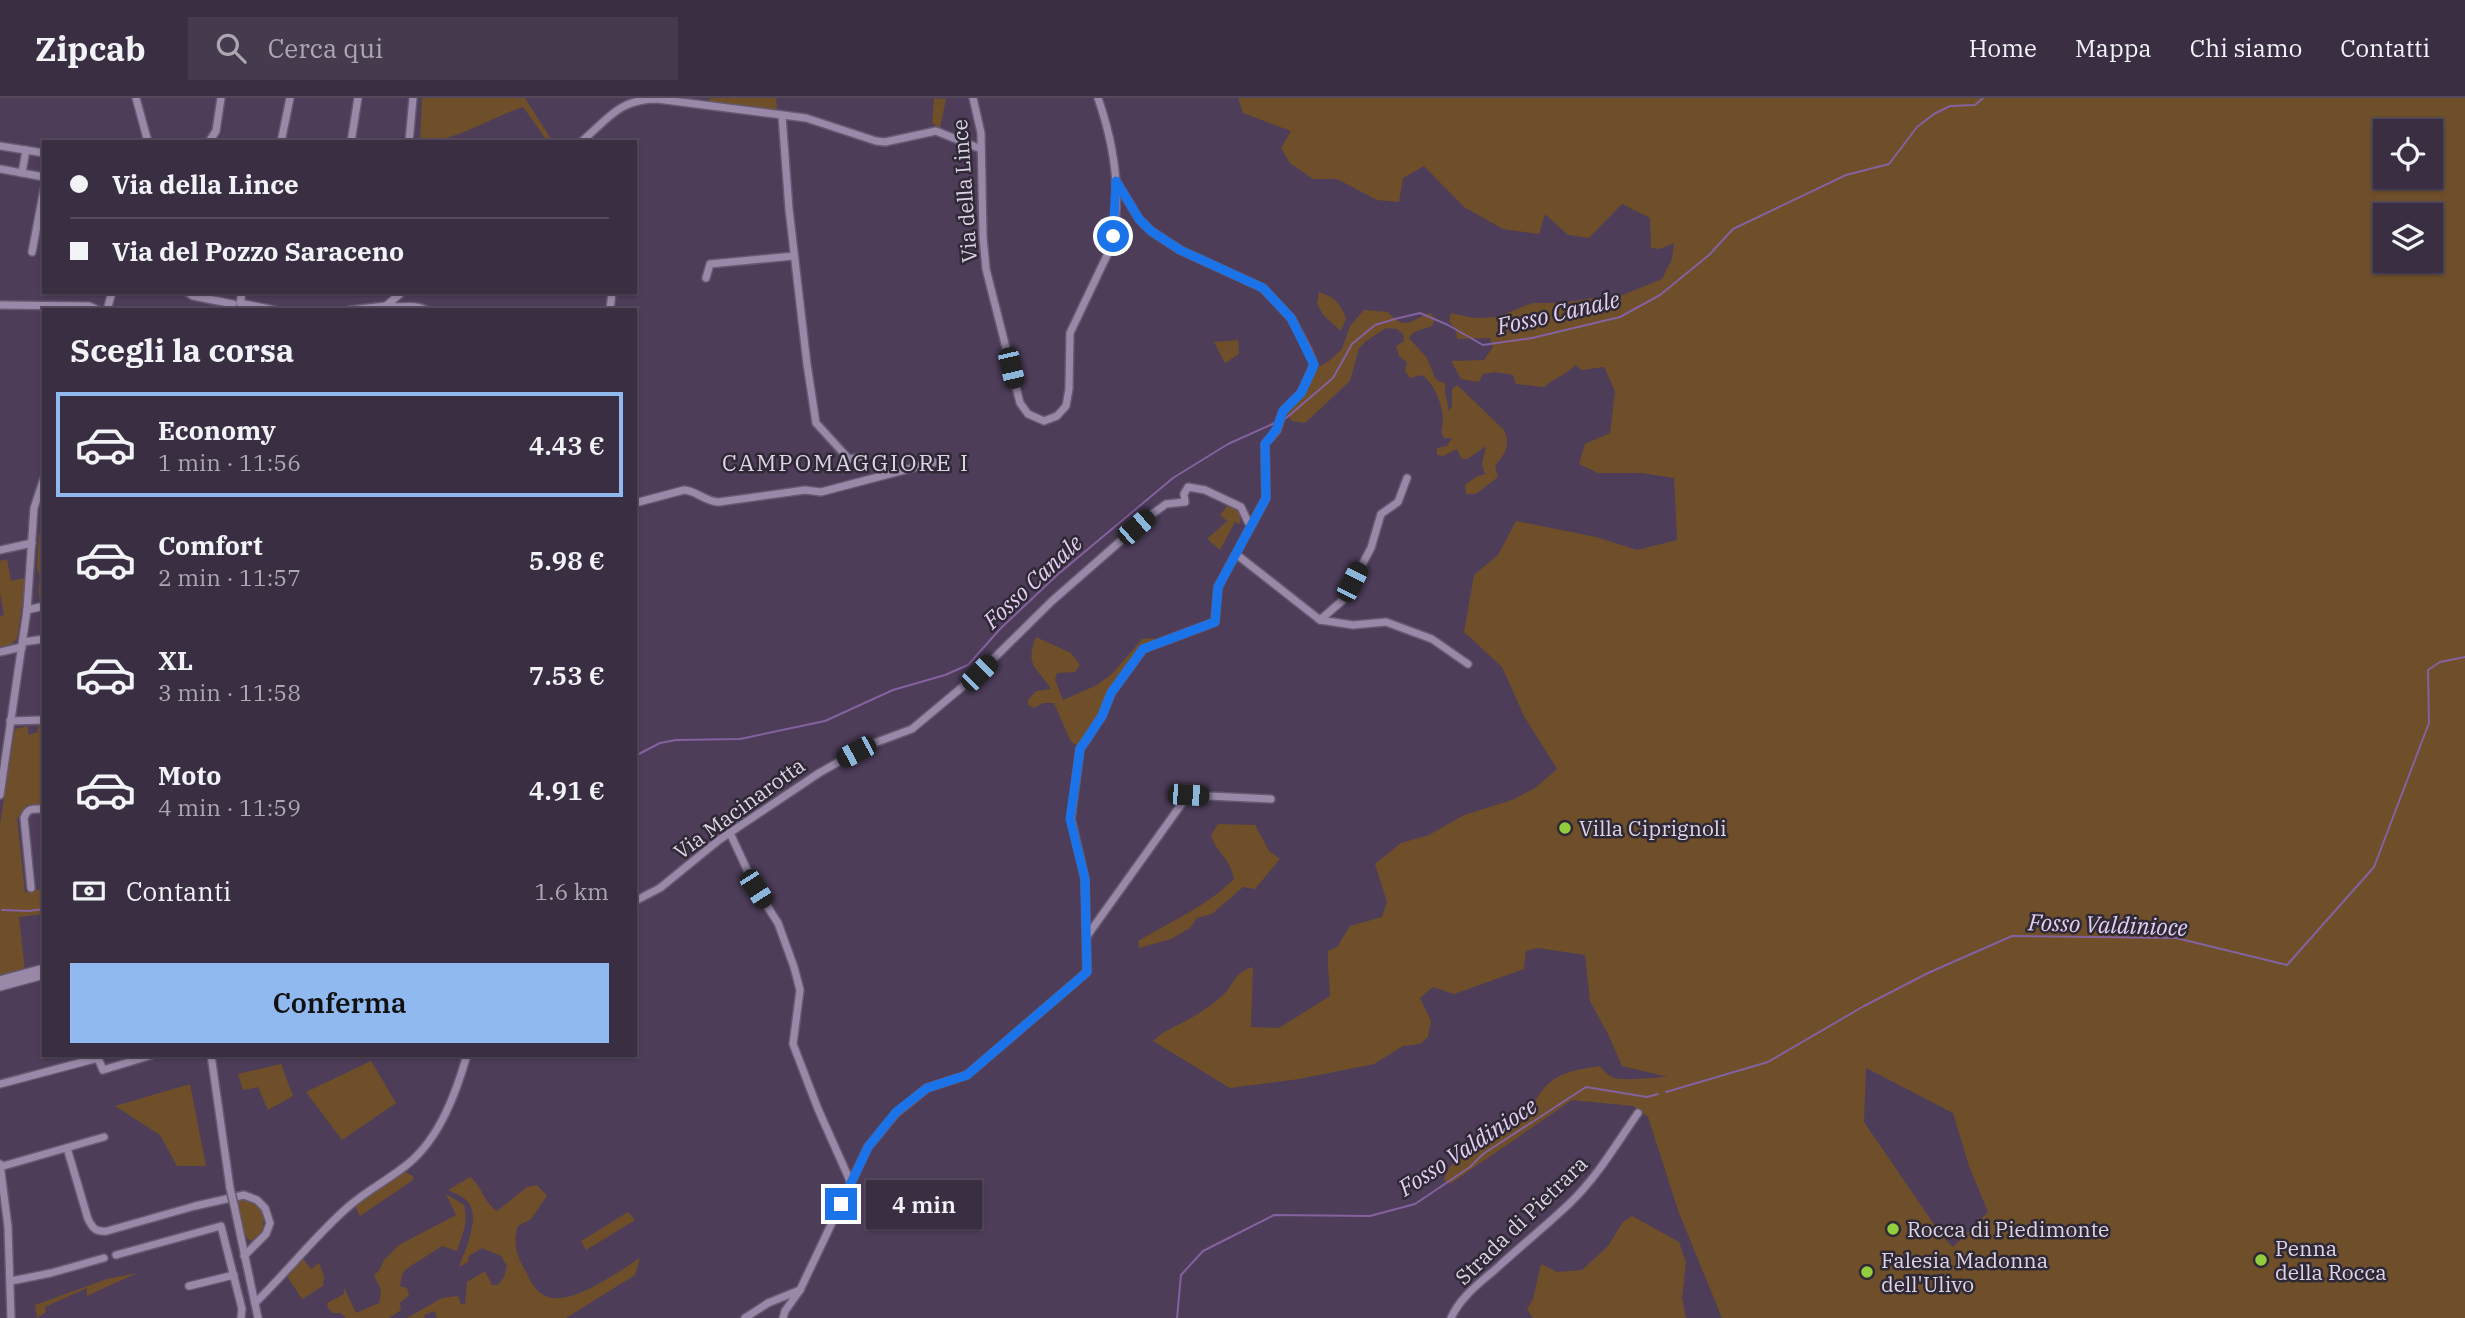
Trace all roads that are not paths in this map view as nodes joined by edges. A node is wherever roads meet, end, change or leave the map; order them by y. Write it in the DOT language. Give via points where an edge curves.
graph roads {
  1 [pos="136,98"];
  2 [pos="221,98"];
  3 [pos="290,98"];
  4 [pos="358,98"];
  5 [pos="413,98"];
  6 [pos="973,98"];
  7 [pos="1098,98"];
  8 [pos="782,117"];
  9 [pos="147,140"];
  10 [pos="210,140"];
  11 [pos="281,140"];
  12 [pos="351,140"];
  13 [pos="410,140"];
  14 [pos="583,140"];
  15 [pos="0,146"];
  16 [pos="981,149"];
  17 [pos="26,150"];
  18 [pos="42,153"];
  19 [pos="0,169"];
  20 [pos="22,173"];
  21 [pos="42,177"];
  22 [pos="1116,181"];
  23 [pos="42,200"];
  24 [pos="32,252"];
  25 [pos="794,256"];
  26 [pos="706,278"];
  27 [pos="190,294"];
  28 [pos="242,294"];
  29 [pos="400,294"];
  30 [pos="0,304"];
  31 [pos="233,304"];
  32 [pos="386,306"];
  33 [pos="94,308"];
  34 [pos="264,308"];
  35 [pos="368,308"];
  36 [pos="396,308"];
  37 [pos="396,308"];
  38 [pos="422,308"];
  39 [pos="862,457"];
  40 [pos="935,462"];
  41 [pos="1407,478"];
  42 [pos="42,484"];
  43 [pos="637,502"];
  44 [pos="1252,523"];
  45 [pos="33,543"];
  46 [pos="0,550"];
  47 [pos="1236,554"];
  48 [pos="42,606"];
  49 [pos="27,610"];
  50 [pos="1320,620"];
  51 [pos="42,640"];
  52 [pos="22,645"];
  53 [pos="0,652"];
  54 [pos="1468,664"];
  55 [pos="42,720"];
  56 [pos="10,721"];
  57 [pos="0,795"];
  58 [pos="1271,799"];
  59 [pos="42,808"];
  60 [pos="730,833"];
  61 [pos="30,888"];
  62 [pos="637,900"];
  63 [pos="1086,936"];
  64 [pos="42,969"];
  65 [pos="42,976"];
  66 [pos="0,980"];
  67 [pos="0,987"];
  68 [pos="97,1057"];
  69 [pos="145,1057"];
  70 [pos="211,1057"];
  71 [pos="466,1057"];
  72 [pos="0,1084"];
  73 [pos="1638,1113"];
  74 [pos="104,1137"];
  75 [pos="67,1148"];
  76 [pos="0,1166"];
  77 [pos="851,1183"];
  78 [pos="116,1255"];
  79 [pos="244,1256"];
  80 [pos="104,1258"];
  81 [pos="234,1275"];
  82 [pos="11,1281"];
  83 [pos="189,1286"];
  84 [pos="800,1290"];
  85 [pos="254,1303"];
  86 [pos="11,1318"];
  87 [pos="241,1318"];
  88 [pos="258,1318"];
  89 [pos="745,1318"];
  90 [pos="783,1318"];
  91 [pos="1451,1318"];
  1 -- 9 [label="street"];
  2 -- 10 [label="street"];
  3 -- 11 [label="street"];
  4 -- 12 [label="street"];
  5 -- 13 [label="street"];
  6 -- 16 [label="street, Via della Lince"];
  7 -- 22 [label="street, Via della Lince" via="1110,133"];
  8 -- 14 [label="street" via="637,99 617,109"];
  8 -- 16 [label="street" via="806,118 885,142 936,131"];
  8 -- 25 [label="street"];
  15 -- 17 [label="street"];
  16 -- 22 [label="street, Via della Lince" via="986,269 1020,403 1028,414 1044,421 1061,412 1069,399 1070,333 1110,249"];
  17 -- 18 [label="street"];
  17 -- 20 [label="street"];
  19 -- 20 [label="street"];
  20 -- 21 [label="street"];
  22 -- 44 [label="street" via="1151,231 1180,250 1263,288 1291,318 1314,365 1301,393 1283,411 1265,444 1266,498"];
  23 -- 24 [label="street"];
  25 -- 26 [label="street" via="710,264"];
  25 -- 39 [label="street" via="816,423 849,459"];
  27 -- 31 [label="street"];
  28 -- 34 [label="street" via="240,303"];
  29 -- 32 [label="street"];
  30 -- 33 [label="street"];
  32 -- 35 [label="street"];
  32 -- 36 [label="street"];
  37 -- 38 [label="street"];
  40 -- 43 [label="street" via="821,492 712,502 684,490"];
  41 -- 50 [label="street" via="1398,502 1381,514 1371,548 1343,600"];
  42 -- 45 [label="street" via="34,508"];
  44 -- 47 [label="street"];
  44 -- 60 [label="street, Via Macinarotta" via="1230,501 1188,487 1185,502 1166,504 1148,517 912,729 843,758"];
  45 -- 46 [label="street"];
  45 -- 49 [label="street"];
  47 -- 50 [label="street"];
  47 -- 63 [label="street" via="1218,587 1215,622 1143,649 1111,693 1080,749 1070,819 1085,879"];
  48 -- 49 [label="street"];
  49 -- 52 [label="street"];
  50 -- 54 [label="street" via="1353,625 1386,622 1432,639"];
  51 -- 52 [label="street"];
  52 -- 53 [label="street"];
  52 -- 56 [label="street"];
  55 -- 56 [label="street"];
  56 -- 57 [label="street"];
  58 -- 63 [label="street" via="1188,795"];
  59 -- 61 [label="street" via="28,810 24,818"];
  60 -- 62 [label="street, Via Macinarotta" via="660,888"];
  60 -- 77 [label="street" via="778,923 794,967 800,990 793,1044"];
  63 -- 77 [label="street" via="1087,972 967,1075 927,1088 896,1112 868,1147"];
  64 -- 66 [label="street"];
  65 -- 67 [label="street"];
  68 -- 69 [label="street" via="103,1070"];
  68 -- 72 [label="street"];
  70 -- 79 [label="street, bridge"];
  71 -- 85 [label="street" via="443,1118 424,1147 348,1206"];
  73 -- 91 [label="street, Strada di Pietrara" via="1588,1184 1477,1284"];
  74 -- 75 [label="street"];
  75 -- 76 [label="street"];
  75 -- 79 [label="street" via="93,1229 107,1231 244,1195 265,1208 270,1223 266,1234"];
  76 -- 82 [label="street"];
  77 -- 84 [label="street"];
  78 -- 81 [label="street" via="221,1226"];
  79 -- 85 [label="street"];
  80 -- 82 [label="street"];
  81 -- 83 [label="street"];
  81 -- 87 [label="street"];
  82 -- 86 [label="street"];
  84 -- 89 [label="street"];
  84 -- 90 [label="street"];
  85 -- 88 [label="street"];
}
